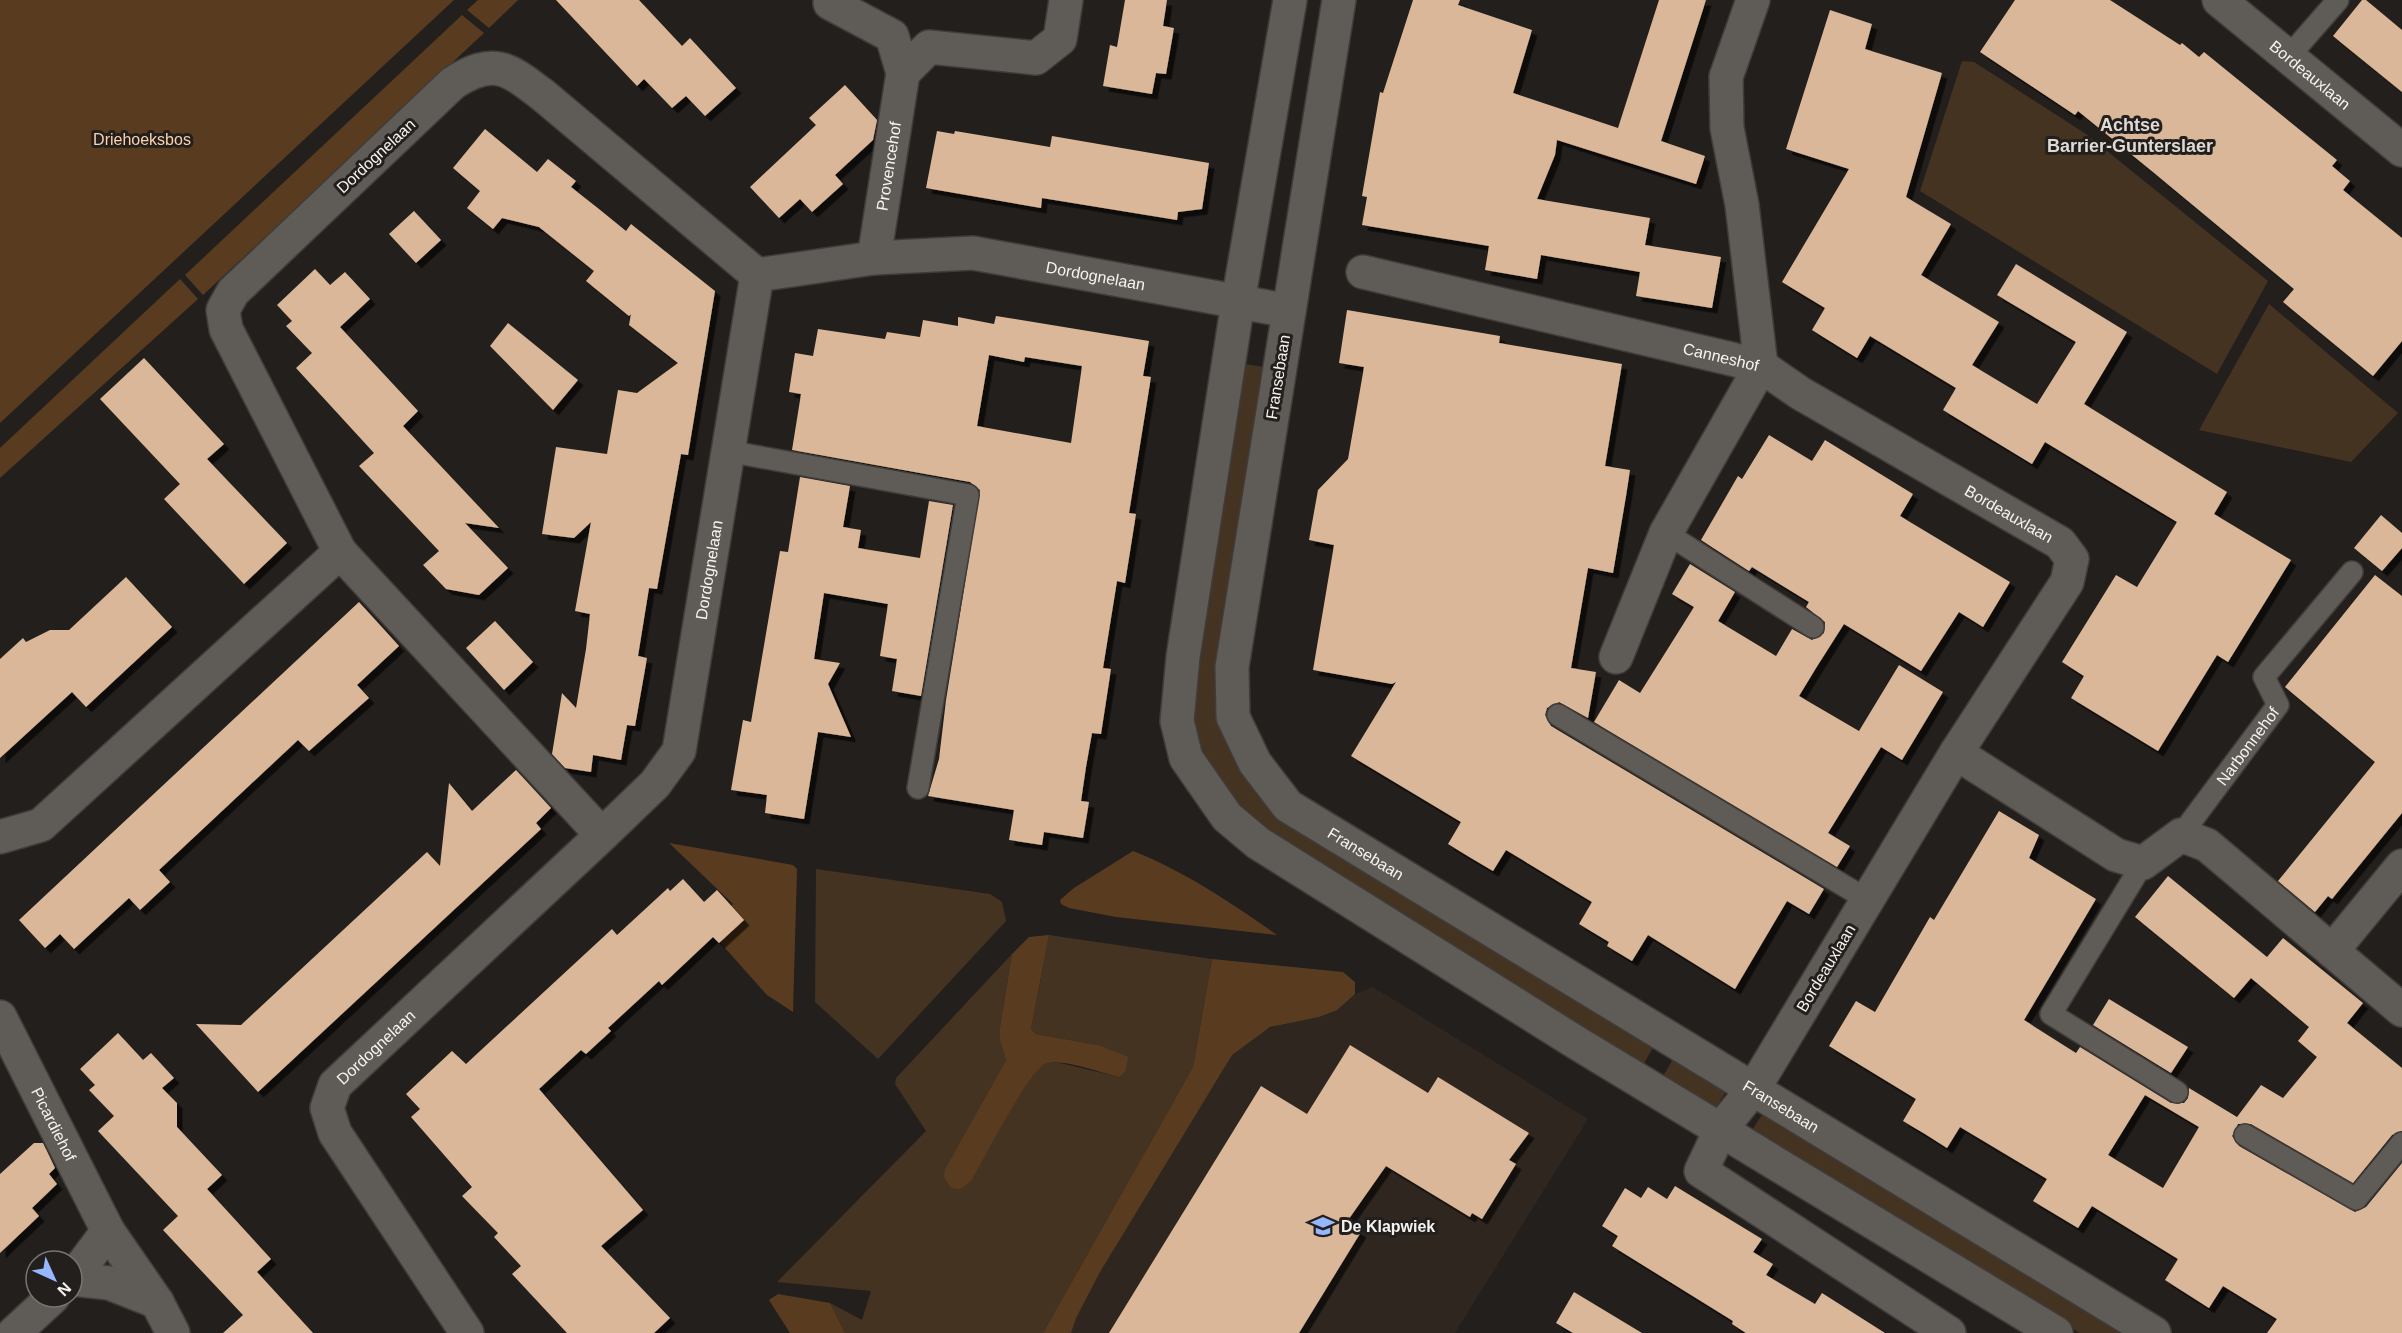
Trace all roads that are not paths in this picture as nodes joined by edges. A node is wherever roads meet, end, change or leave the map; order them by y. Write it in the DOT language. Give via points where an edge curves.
graph roads {
  1 [pos="831,0"];
  2 [pos="1066,0"];
  3 [pos="1290,0"];
  4 [pos="1339,0"];
  5 [pos="1753,0"];
  6 [pos="2219,0"];
  7 [pos="2338,0"];
  8 [pos="892,36"];
  9 [pos="929,46"];
  10 [pos="2289,56"];
  11 [pos="903,73"];
  12 [pos="2402,150"];
  13 [pos="874,258"];
  14 [pos="1363,272"];
  15 [pos="757,275"];
  16 [pos="1238,302"];
  17 [pos="1289,311"];
  18 [pos="1761,366"];
  19 [pos="727,451"];
  20 [pos="1666,533"];
  21 [pos="340,552"];
  22 [pos="2352,572"];
  23 [pos="1813,627"];
  24 [pos="1616,657"];
  25 [pos="1558,715"];
  26 [pos="1956,753"];
  27 [pos="918,788"];
  28 [pos="602,835"];
  29 [pos="2181,835"];
  30 [pos="0,837"];
  31 [pos="2143,862"];
  32 [pos="2402,866"];
  33 [pos="1868,900"];
  34 [pos="2332,951"];
  35 [pos="2402,1010"];
  36 [pos="0,1017"];
  37 [pos="1754,1088"];
  38 [pos="2177,1092"];
  39 [pos="1721,1129"];
  40 [pos="2245,1135"];
  41 [pos="2402,1143"];
  42 [pos="108,1231"];
  43 [pos="84,1263"];
  44 [pos="84,1280"];
  45 [pos="157,1302"];
  46 [pos="39,1309"];
  47 [pos="14,1333"];
  48 [pos="173,1333"];
  49 [pos="467,1333"];
  50 [pos="1950,1333"];
  51 [pos="2056,1333"];
  52 [pos="2154,1333"];
  1 -- 8 [label="street" via="830,3"];
  2 -- 9 [label="street" via="1060,39 1036,58"];
  3 -- 16 [label="street"];
  4 -- 17 [label="street, Fransebaan"];
  5 -- 18 [label="street" via="1726,77 1727,128 1742,205"];
  6 -- 10 [label="street, Bordeauxlaan"];
  7 -- 10 [label="lane"];
  8 -- 9 [label="street"];
  8 -- 11 [label="street, Provencehof"];
  9 -- 11 [label="street"];
  10 -- 12 [label="street, Bordeauxlaan"];
  11 -- 13 [label="street, Provencehof"];
  13 -- 15 [label="street, Dordognelaan"];
  13 -- 16 [label="street, Dordognelaan" via="973,253"];
  14 -- 18 [label="street, Canneshof"];
  15 -- 19 [label="street, Dordognelaan"];
  15 -- 21 [label="street, Dordognelaan" via="520,78 492,66 472,71 453,83 233,292 224,310 235,352"];
  16 -- 17 [label="street, Dordognelaan"];
  16 -- 39 [label="street" via="1183,657 1177,721 1185,758 1227,817 1258,843"];
  17 -- 37 [label="street, Fransebaan" via="1232,667 1233,717 1255,763 1288,806"];
  18 -- 20 [label="street, Canneshof"];
  18 -- 26 [label="street, Bordeauxlaan" via="1800,393 2060,543 2072,559 2067,582"];
  19 -- 27 [label="lane" via="968,495"];
  19 -- 28 [label="street, Dordognelaan" via="679,751 654,784"];
  20 -- 23 [label="lane"];
  20 -- 24 [label="street, Canneshof"];
  21 -- 28 [label="street, Dordognelaan"];
  21 -- 30 [label="street" via="41,825"];
  22 -- 29 [label="lane, Narbonnehof" via="2264,677 2278,705"];
  25 -- 33 [label="lane"];
  26 -- 31 [label="street" via="2116,855"];
  26 -- 33 [label="street, Bordeauxlaan"];
  28 -- 49 [label="street, Dordognelaan" via="335,1085 327,1108 335,1133"];
  29 -- 31 [label="street, Narbonnehof"];
  29 -- 34 [label="street" via="2207,845"];
  31 -- 38 [label="lane" via="2051,1014"];
  32 -- 34 [label="street"];
  33 -- 37 [label="street, Bordeauxlaan"];
  34 -- 35 [label="street"];
  36 -- 42 [label="street, Picardiehof"];
  37 -- 39 [label="street, Bordeauxlaan"];
  37 -- 52 [label="street, Fransebaan"];
  39 -- 50 [label="street" via="1701,1172"];
  39 -- 51 [label="street"];
  40 -- 41 [label="lane" via="2356,1199"];
  42 -- 43 [label="street"];
  42 -- 45 [label="street, Picardiehof"];
  44 -- 45 [label="street" via="109,1283"];
  45 -- 48 [label="street, Picardiehof"];
  46 -- 47 [label="street"];
}
